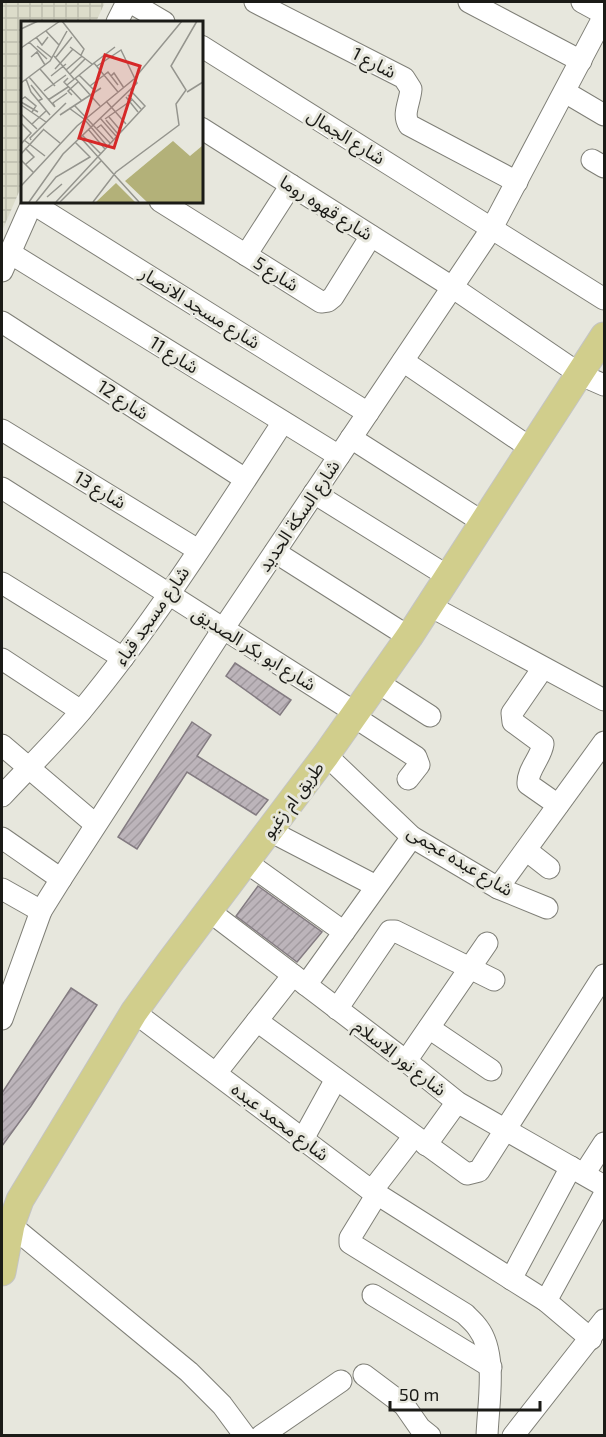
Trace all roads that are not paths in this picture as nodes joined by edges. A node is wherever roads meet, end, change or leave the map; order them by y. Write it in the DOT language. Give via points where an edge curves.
graph roads {
  1 [pos="128,2"];
  2 [pos="255,2"];
  3 [pos="469,2"];
  4 [pos="582,2"];
  5 [pos="604,15"];
  6 [pos="118,21"];
  7 [pos="162,21"];
  8 [pos="202,47"];
  9 [pos="581,61"];
  10 [pos="565,92"];
  11 [pos="604,115"];
  12 [pos="202,129"];
  13 [pos="518,182"];
  14 [pos="291,186"];
  15 [pos="32,202"];
  16 [pos="162,202"];
  17 [pos="492,228"];
  18 [pos="371,236"];
  19 [pos="246,255"];
  20 [pos="6,262"];
  21 [pos="452,287"];
  22 [pos="604,299"];
  23 [pos="2,322"];
  24 [pos="604,336"];
  25 [pos="403,361"];
  26 [pos="592,380"];
  27 [pos="368,412"];
  28 [pos="283,422"];
  29 [pos="2,430"];
  30 [pos="351,438"];
  31 [pos="532,449"];
  32 [pos="339,456"];
  33 [pos="245,479"];
  34 [pos="2,488"];
  35 [pos="314,493"];
  36 [pos="484,522"];
  37 [pos="198,550"];
  38 [pos="275,552"];
  39 [pos="448,577"];
  40 [pos="2,583"];
  41 [pos="169,595"];
  42 [pos="430,606"];
  43 [pos="223,629"];
  44 [pos="409,637"];
  45 [pos="123,658"];
  46 [pos="2,659"];
  47 [pos="543,668"];
  48 [pos="377,682"];
  49 [pos="604,700"];
  50 [pos="81,711"];
  51 [pos="355,714"];
  52 [pos="430,717"];
  53 [pos="604,742"];
  54 [pos="2,745"];
  55 [pos="326,755"];
  56 [pos="28,768"];
  57 [pos="408,779"];
  58 [pos="2,796"];
  59 [pos="558,805"];
  60 [pos="94,824"];
  61 [pos="270,831"];
  62 [pos="412,837"];
  63 [pos="2,838"];
  64 [pos="526,850"];
  65 [pos="246,862"];
  66 [pos="549,868"];
  67 [pos="61,879"];
  68 [pos="376,886"];
  69 [pos="498,888"];
  70 [pos="2,889"];
  71 [pos="547,908"];
  72 [pos="41,911"];
  73 [pos="208,911"];
  74 [pos="344,932"];
  75 [pos="487,943"];
  76 [pos="470,968"];
  77 [pos="604,975"];
  78 [pos="299,980"];
  79 [pos="494,980"];
  80 [pos="6,989"];
  81 [pos="337,1009"];
  82 [pos="134,1012"];
  83 [pos="2,1018"];
  84 [pos="257,1021"];
  85 [pos="429,1028"];
  86 [pos="406,1061"];
  87 [pos="491,1070"];
  88 [pos="216,1073"];
  89 [pos="336,1079"];
  90 [pos="457,1102"];
  91 [pos="506,1130"];
  92 [pos="303,1139"];
  93 [pos="420,1140"];
  94 [pos="604,1143"];
  95 [pos="578,1171"];
  96 [pos="604,1186"];
  97 [pos="373,1192"];
  98 [pos="604,1195"];
  99 [pos="6,1222"];
  100 [pos="2,1272"];
  101 [pos="511,1280"];
  102 [pos="373,1295"];
  103 [pos="546,1301"];
  104 [pos="604,1320"];
  105 [pos="591,1338"];
  106 [pos="490,1367"];
  107 [pos="364,1375"];
  108 [pos="341,1381"];
  109 [pos="245,1436"];
  110 [pos="261,1436"];
  111 [pos="430,1436"];
  112 [pos="487,1436"];
  113 [pos="513,1436"];
  1 -- 6 [label="street"];
  1 -- 7 [label="street"];
  2 -- 13 [label="street, شارع 1" via="404,78 411,89 406,113 409,125"];
  3 -- 9 [label="street"];
  4 -- 5 [label="street"];
  5 -- 9 [label="street, شارع السكة الحديد"];
  8 -- 17 [label="street, شارع الجمال"];
  9 -- 10 [label="street, شارع السكة الحديد"];
  10 -- 11 [label="street"];
  10 -- 13 [label="street, شارع السكة الحديد"];
  12 -- 14 [label="street, شارع قهوه روما"];
  13 -- 17 [label="street, شارع السكة الحديد"];
  14 -- 18 [label="street, شارع قهوه روما"];
  14 -- 19 [label="street"];
  15 -- 20 [label="street"];
  15 -- 27 [label="street, شارع مسجد الانصار"];
  16 -- 19 [label="street, شارع 5"];
  17 -- 21 [label="street, شارع السكة الحديد"];
  17 -- 22 [label="street, شارع الجمال"];
  18 -- 19 [label="street, شارع 5" via="328,301 315,299"];
  18 -- 21 [label="street, شارع قهوه روما"];
  20 -- 28 [label="street, شارع 11"];
  21 -- 25 [label="street, شارع السكة الحديد"];
  21 -- 26 [label="street, شارع قهوه روما"];
  23 -- 33 [label="street, شارع 12"];
  24 -- 26 [label="main road, طريق ام زغيو"];
  25 -- 27 [label="street, شارع السكة الحديد"];
  25 -- 31 [label="street"];
  26 -- 31 [label="main road, طريق ام زغيو"];
  27 -- 30 [label="street, شارع السكة الحديد"];
  28 -- 32 [label="street, شارع 11"];
  28 -- 33 [label="street, شارع مسجد قباء"];
  29 -- 37 [label="street, شارع 13"];
  30 -- 32 [label="street, شارع السكة الحديد"];
  30 -- 36 [label="street"];
  31 -- 36 [label="main road, طريق ام زغيو"];
  32 -- 35 [label="street, شارع السكة الحديد"];
  33 -- 37 [label="street, شارع مسجد قباء"];
  34 -- 41 [label="street, شارع ابو بكر الصديق"];
  35 -- 38 [label="street, شارع السكة الحديد"];
  35 -- 39 [label="street"];
  36 -- 39 [label="main road, طريق ام زغيو"];
  37 -- 41 [label="street, شارع مسجد قباء"];
  38 -- 43 [label="street, شارع السكة الحديد"];
  38 -- 44 [label="street"];
  39 -- 42 [label="main road, طريق ام زغيو"];
  40 -- 45 [label="street"];
  41 -- 43 [label="street, شارع ابو بكر الصديق"];
  41 -- 45 [label="street, شارع مسجد قباء"];
  42 -- 44 [label="main road, طريق ام زغيو"];
  42 -- 47 [label="street"];
  43 -- 51 [label="street, شارع ابو بكر الصديق"];
  43 -- 60 [label="street, شارع السكة الحديد"];
  44 -- 48 [label="main road, طريق ام زغيو"];
  45 -- 50 [label="street, شارع مسجد قباء"];
  46 -- 50 [label="street"];
  47 -- 49 [label="street"];
  47 -- 59 [label="street" via="511,718 543,744 528,784"];
  48 -- 51 [label="main road, طريق ام زغيو"];
  48 -- 52 [label="street"];
  50 -- 56 [label="street, شارع مسجد قباء"];
  51 -- 55 [label="main road, طريق ام زغيو"];
  51 -- 57 [label="street, شارع ابو بكر الصديق" via="416,757 419,765"];
  53 -- 59 [label="street"];
  54 -- 56 [label="street"];
  55 -- 61 [label="main road, طريق ام زغيو"];
  55 -- 62 [label="street, شارع عبده عجمى"];
  56 -- 58 [label="street, شارع مسجد قباء"];
  56 -- 60 [label="street"];
  59 -- 64 [label="street"];
  60 -- 67 [label="street, شارع السكة الحديد"];
  61 -- 65 [label="main road, طريق ام زغيو"];
  61 -- 68 [label="street"];
  62 -- 68 [label="street"];
  62 -- 69 [label="street, شارع عبده عجمى"];
  63 -- 67 [label="street"];
  64 -- 66 [label="street"];
  64 -- 69 [label="street"];
  65 -- 73 [label="main road, طريق ام زغيو"];
  65 -- 74 [label="street"];
  67 -- 72 [label="street, شارع السكة الحديد"];
  68 -- 74 [label="street"];
  69 -- 71 [label="street, شارع عبده عجمى"];
  70 -- 72 [label="street"];
  72 -- 80 [label="street, شارع السكة الحديد"];
  73 -- 78 [label="street, شارع نور الاسلام"];
  73 -- 82 [label="main road, طريق ام زغيو"];
  74 -- 78 [label="street"];
  75 -- 76 [label="street"];
  76 -- 79 [label="street"];
  76 -- 81 [label="street" via="395,931 388,933"];
  76 -- 85 [label="street"];
  77 -- 91 [label="street"];
  78 -- 81 [label="street, شارع نور الاسلام"];
  78 -- 84 [label="street"];
  80 -- 83 [label="street, شارع السكة الحديد"];
  81 -- 86 [label="street, شارع نور الاسلام"];
  82 -- 88 [label="street, شارع محمد عبده"];
  82 -- 99 [label="main road, طريق ام زغيو"];
  84 -- 88 [label="street"];
  84 -- 89 [label="street"];
  85 -- 86 [label="street"];
  85 -- 87 [label="street"];
  86 -- 90 [label="street, شارع نور الاسلام"];
  88 -- 92 [label="street, شارع محمد عبده"];
  89 -- 92 [label="street"];
  89 -- 93 [label="street"];
  90 -- 91 [label="street, شارع نور الاسلام"];
  90 -- 93 [label="street"];
  91 -- 93 [label="street" via="479,1171 471,1174"];
  91 -- 95 [label="street, شارع نور الاسلام"];
  92 -- 97 [label="street, شارع محمد عبده"];
  93 -- 97 [label="street"];
  94 -- 95 [label="street"];
  95 -- 96 [label="street, شارع نور الاسلام"];
  95 -- 101 [label="street"];
  97 -- 101 [label="street, شارع محمد عبده"];
  97 -- 106 [label="street" via="350,1243 465,1314 484,1338"];
  98 -- 103 [label="street"];
  99 -- 100 [label="main road, طريق ام زغيو"];
  99 -- 109 [label="street" via="189,1372 222,1405"];
  101 -- 103 [label="street, شارع محمد عبده"];
  102 -- 106 [label="street"];
  103 -- 105 [label="street, شارع محمد عبده"];
  104 -- 105 [label="street"];
  105 -- 113 [label="street"];
  106 -- 112 [label="street"];
  107 -- 111 [label="street" via="404,1405"];
  108 -- 110 [label="street"];
}
